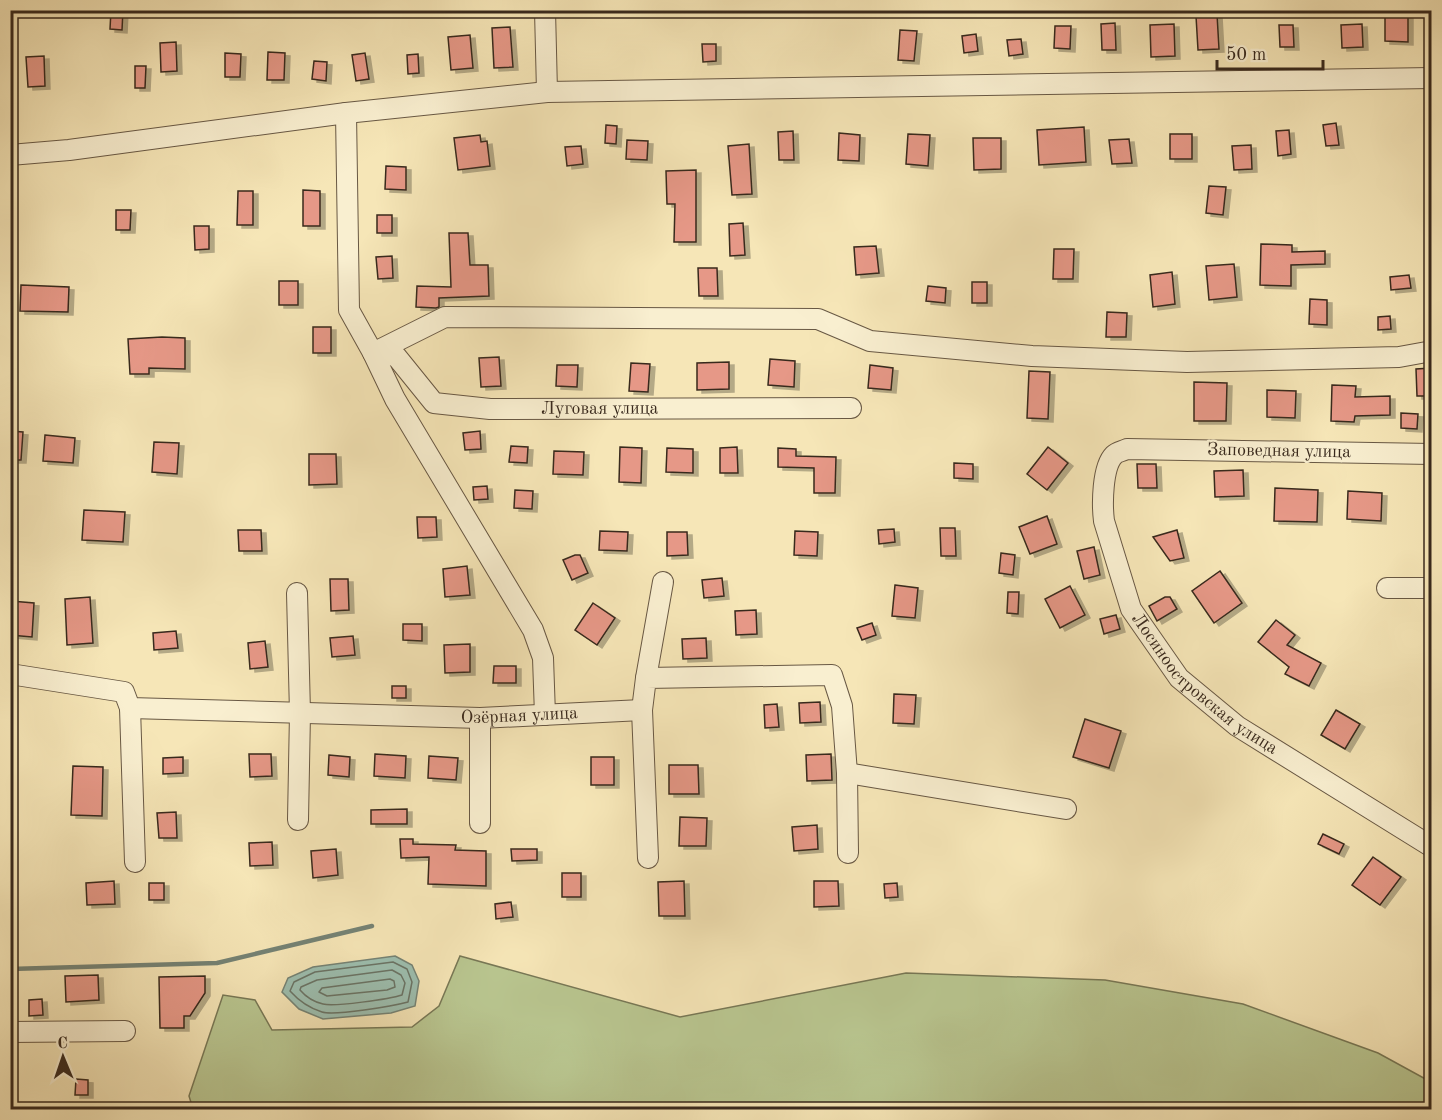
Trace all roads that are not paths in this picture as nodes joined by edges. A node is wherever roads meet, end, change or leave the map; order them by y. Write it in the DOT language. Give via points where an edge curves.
graph roads {
  1 [pos="545,10"];
  2 [pos="1431,78"];
  3 [pos="547,92"];
  4 [pos="346,113"];
  5 [pos="10,155"];
  6 [pos="1431,351"];
  7 [pos="373,353"];
  8 [pos="851,408"];
  9 [pos="1127,449"];
  10 [pos="1431,454"];
  11 [pos="663,582"];
  12 [pos="1387,588"];
  13 [pos="1431,588"];
  14 [pos="297,594"];
  15 [pos="10,674"];
  16 [pos="646,678"];
  17 [pos="130,708"];
  18 [pos="642,710"];
  19 [pos="300,713"];
  20 [pos="545,715"];
  21 [pos="480,718"];
  22 [pos="847,773"];
  23 [pos="1066,809"];
  24 [pos="298,820"];
  25 [pos="480,823"];
  26 [pos="1431,847"];
  27 [pos="848,853"];
  28 [pos="648,858"];
  29 [pos="135,862"];
  30 [pos="124,1031"];
  31 [pos="10,1032"];
  1 -- 3 [label="street"];
  2 -- 3 [label="street"];
  3 -- 4 [label="street"];
  4 -- 5 [label="street"];
  4 -- 7 [label="street" via="349,310"];
  6 -- 7 [label="street" via="1399,357 1187,362 1032,356 870,342 818,319 445,317"];
  7 -- 8 [label="street, Луговая улица" via="396,356 434,403 490,410"];
  7 -- 20 [label="street" via="395,399 533,630 543,658"];
  9 -- 10 [label="street, Заповедная улица"];
  9 -- 26 [label="street, Лосиноостровская улица" via="1115,454 1107,467 1104,521 1131,609 1179,678 1237,726"];
  11 -- 16 [label="street"];
  12 -- 13 [label="street"];
  14 -- 19 [label="street"];
  15 -- 17 [label="street" via="124,692"];
  16 -- 18 [label="street"];
  16 -- 22 [label="street" via="832,675 842,706"];
  17 -- 19 [label="street, Озёрная улица"];
  17 -- 29 [label="street"];
  18 -- 20 [label="street, Озёрная улица"];
  18 -- 28 [label="street"];
  19 -- 21 [label="street, Озёрная улица"];
  19 -- 24 [label="street"];
  20 -- 21 [label="street, Озёрная улица"];
  21 -- 25 [label="street"];
  22 -- 23 [label="street"];
  22 -- 27 [label="street"];
  30 -- 31 [label="street"];
}
